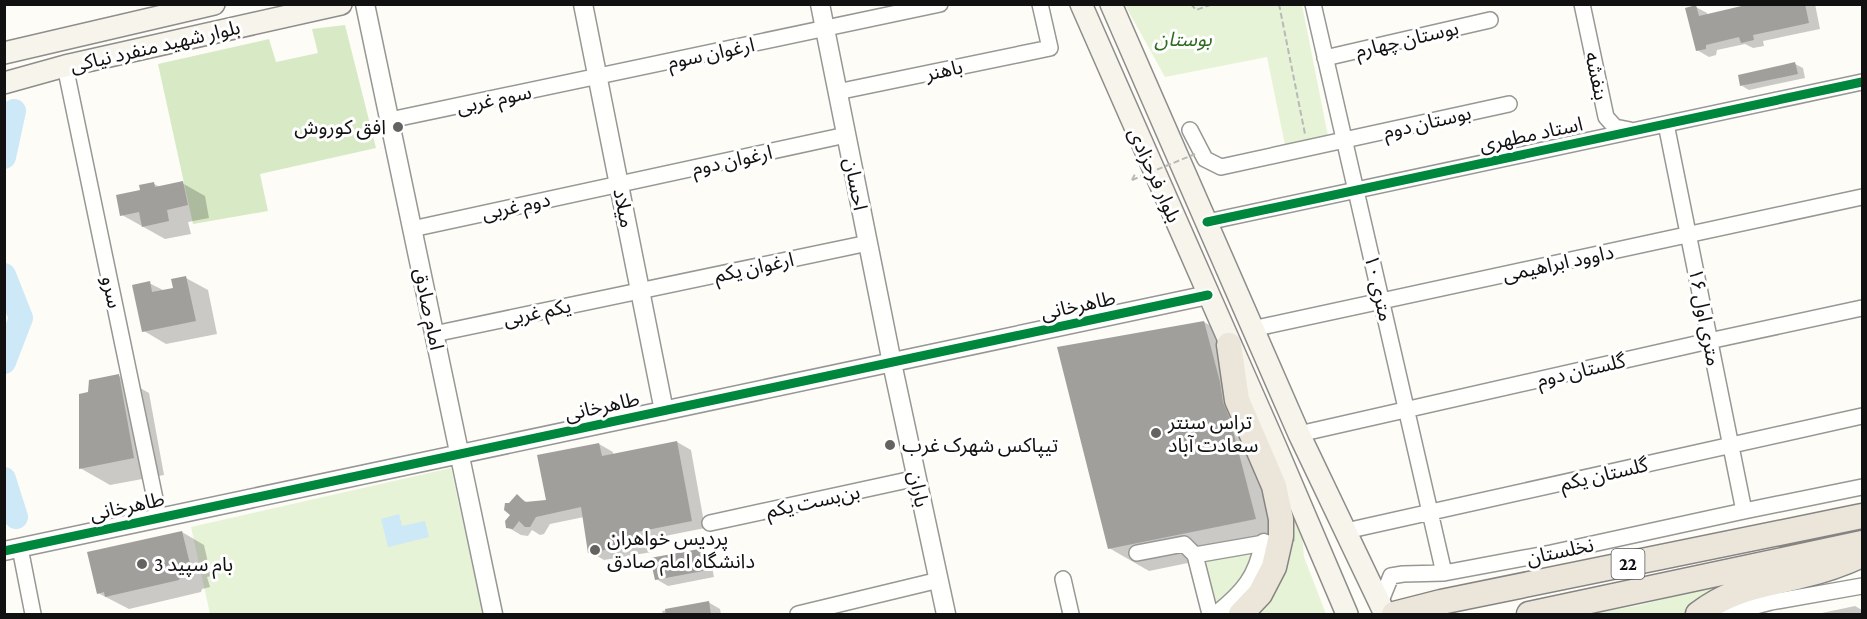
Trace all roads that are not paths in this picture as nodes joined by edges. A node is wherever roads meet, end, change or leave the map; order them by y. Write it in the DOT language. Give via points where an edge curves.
graph roads {
  1 [pos="214,4"];
  2 [pos="340,4"];
  3 [pos="365,4"];
  4 [pos="584,4"];
  5 [pos="820,4"];
  6 [pos="940,4"];
  7 [pos="1040,4"];
  8 [pos="1081,4"];
  9 [pos="1313,4"];
  10 [pos="1582,4"];
  11 [pos="1114,10"];
  12 [pos="1490,20"];
  13 [pos="1091,27"];
  14 [pos="825,29"];
  15 [pos="4,54"];
  16 [pos="1325,58"];
  17 [pos="65,66"];
  18 [pos="597,77"];
  19 [pos="6,82"];
  20 [pos="1863,82"];
  21 [pos="837,92"];
  22 [pos="1509,104"];
  23 [pos="390,120"];
  24 [pos="1665,124"];
  25 [pos="1190,130"];
  26 [pos="1633,131"];
  27 [pos="846,135"];
  28 [pos="1344,141"];
  29 [pos="619,184"];
  30 [pos="1356,190"];
  31 [pos="1863,197"];
  32 [pos="1207,222"];
  33 [pos="412,229"];
  34 [pos="1688,235"];
  35 [pos="868,243"];
  36 [pos="640,291"];
  37 [pos="1208,295"];
  38 [pos="1382,301"];
  39 [pos="1863,308"];
  40 [pos="1252,328"];
  41 [pos="434,334"];
  42 [pos="1709,341"];
  43 [pos="1229,345"];
  44 [pos="891,363"];
  45 [pos="1407,410"];
  46 [pos="664,411"];
  47 [pos="1863,416"];
  48 [pos="1299,434"];
  49 [pos="1731,446"];
  50 [pos="459,454"];
  51 [pos="917,478"];
  52 [pos="1863,487"];
  53 [pos="1744,511"];
  54 [pos="1431,512"];
  55 [pos="1863,516"];
  56 [pos="159,518"];
  57 [pos="710,523"];
  58 [pos="1346,531"];
  59 [pos="1264,543"];
  60 [pos="1863,543"];
  61 [pos="12,549"];
  62 [pos="1137,553"];
  63 [pos="1195,555"];
  64 [pos="1863,555"];
  65 [pos="1444,573"];
  66 [pos="1063,579"];
  67 [pos="939,580"];
  68 [pos="1863,586"];
  69 [pos="1386,611"];
  70 [pos="1346,613"];
  71 [pos="33,615"];
  72 [pos="493,615"];
  73 [pos="798,615"];
  74 [pos="946,615"];
  75 [pos="1071,615"];
  76 [pos="1210,615"];
  77 [pos="1218,615"];
  78 [pos="1241,615"];
  79 [pos="1529,615"];
  80 [pos="1698,615"];
  81 [pos="1725,615"];
  1 -- 15 [label="main road, بلوار شهید منفرد نیاکی"];
  2 -- 17 [label="main road, بلوار شهید منفرد نیاکی"];
  3 -- 23 [label="street, امام صادق"];
  4 -- 18 [label="street, میلاد"];
  5 -- 14 [label="street, احسان"];
  6 -- 14 [label="street, ارغوان سوم"];
  7 -- 21 [label="street, باهنر" via="1050,48"];
  8 -- 13 [label="main road, بلوار فرحزادی"];
  9 -- 16 [label="street, ۱۰ متری"];
  10 -- 26 [label="street, بنفشه" via="1606,117 1615,127"];
  11 -- 13 [label="main road" via="1100,14"];
  11 -- 32 [label="main road, بلوار فرحزادی"];
  12 -- 16 [label="street, بوستان چهارم"];
  13 -- 37 [label="main road, بلوار فرحزادی"];
  14 -- 18 [label="street, ارغوان سوم"];
  14 -- 21 [label="street, احسان"];
  15 -- 19 [label="main road" via="15,57 19,65 18,72"];
  16 -- 28 [label="street, ۱۰ متری"];
  17 -- 19 [label="main road, بلوار شهید منفرد نیاکی"];
  17 -- 56 [label="street, سرو"];
  18 -- 23 [label="street, سوم غربی"];
  18 -- 29 [label="street, میلاد"];
  20 -- 24 [label="street, استاد مطهری"];
  21 -- 27 [label="street, احسان"];
  22 -- 28 [label="street, بوستان دوم"];
  23 -- 33 [label="street, امام صادق"];
  24 -- 26 [label="street, استاد مطهری"];
  24 -- 34 [label="street, ۱۶ متری اول"];
  25 -- 28 [label="street, بوستان دوم" via="1205,159 1221,167"];
  26 -- 30 [label="street, استاد مطهری"];
  27 -- 29 [label="street, ارغوان دوم"];
  27 -- 35 [label="street, احسان"];
  28 -- 30 [label="street, ۱۰ متری"];
  29 -- 33 [label="street, دوم غربی"];
  29 -- 36 [label="street, میلاد"];
  30 -- 32 [label="street, استاد مطهری"];
  30 -- 38 [label="street, ۱۰ متری"];
  31 -- 34 [label="street, داوود ابراهیمی"];
  32 -- 40 [label="main road, بلوار فرحزادی"];
  33 -- 41 [label="street, امام صادق"];
  34 -- 38 [label="street, داوود ابراهیمی"];
  34 -- 42 [label="street, ۱۶ متری اول"];
  35 -- 36 [label="street, ارغوان یکم"];
  35 -- 44 [label="street, احسان"];
  36 -- 41 [label="street, یکم غربی"];
  36 -- 46 [label="street, میلاد"];
  37 -- 43 [label="main road, بلوار فرحزادی"];
  37 -- 44 [label="street, طاهرخانی"];
  38 -- 40 [label="street, داوود ابراهیمی"];
  38 -- 45 [label="street, ۱۰ متری"];
  39 -- 42 [label="street, گلستان دوم"];
  40 -- 48 [label="main road, بلوار فرحزادی"];
  41 -- 50 [label="street, امام صادق"];
  42 -- 45 [label="street, گلستان دوم"];
  42 -- 49 [label="street, ۱۶ متری اول"];
  43 -- 70 [label="main road, بلوار فرحزادی"];
  43 -- 78 [label="highway" via="1237,400 1274,486 1281,519 1274,567 1260,594"];
  44 -- 46 [label="street, طاهرخانی"];
  44 -- 51 [label="street, باران"];
  45 -- 48 [label="street, گلستان دوم"];
  45 -- 54 [label="street, ۱۰ متری"];
  46 -- 50 [label="street, طاهرخانی"];
  47 -- 49 [label="street, گلستان یکم"];
  48 -- 58 [label="main road, بلوار فرحزادی"];
  49 -- 53 [label="street, ۱۶ متری اول"];
  49 -- 54 [label="street, گلستان یکم"];
  50 -- 56 [label="street, طاهرخانی"];
  50 -- 72 [label="street, امام صادق"];
  51 -- 57 [label="street, بن‌بست یکم"];
  51 -- 67 [label="street, باران"];
  52 -- 53 [label="street, نخلستان"];
  53 -- 65 [label="street, نخلستان"];
  54 -- 58 [label="street, گلستان یکم"];
  54 -- 65 [label="street, ۱۰ متری"];
  55 -- 69 [label="highway, 22"];
  56 -- 61 [label="street, طاهرخانی"];
  58 -- 69 [label="main road, بلوار فرحزادی"];
  59 -- 63 [label="street"];
  59 -- 77 [label="street" via="1249,585"];
  60 -- 79 [label="highway, 22"];
  61 -- 71 [label="street"];
  62 -- 63 [label="street" via="1184,544"];
  63 -- 76 [label="street"];
  64 -- 80 [label="highway" via="1803,576 1733,593"];
  65 -- 69 [label="street, نخلستان" via="1391,576"];
  66 -- 75 [label="street"];
  67 -- 73 [label="street"];
  67 -- 74 [label="street, باران"];
  68 -- 81 [label="street" via="1771,602"];
}
